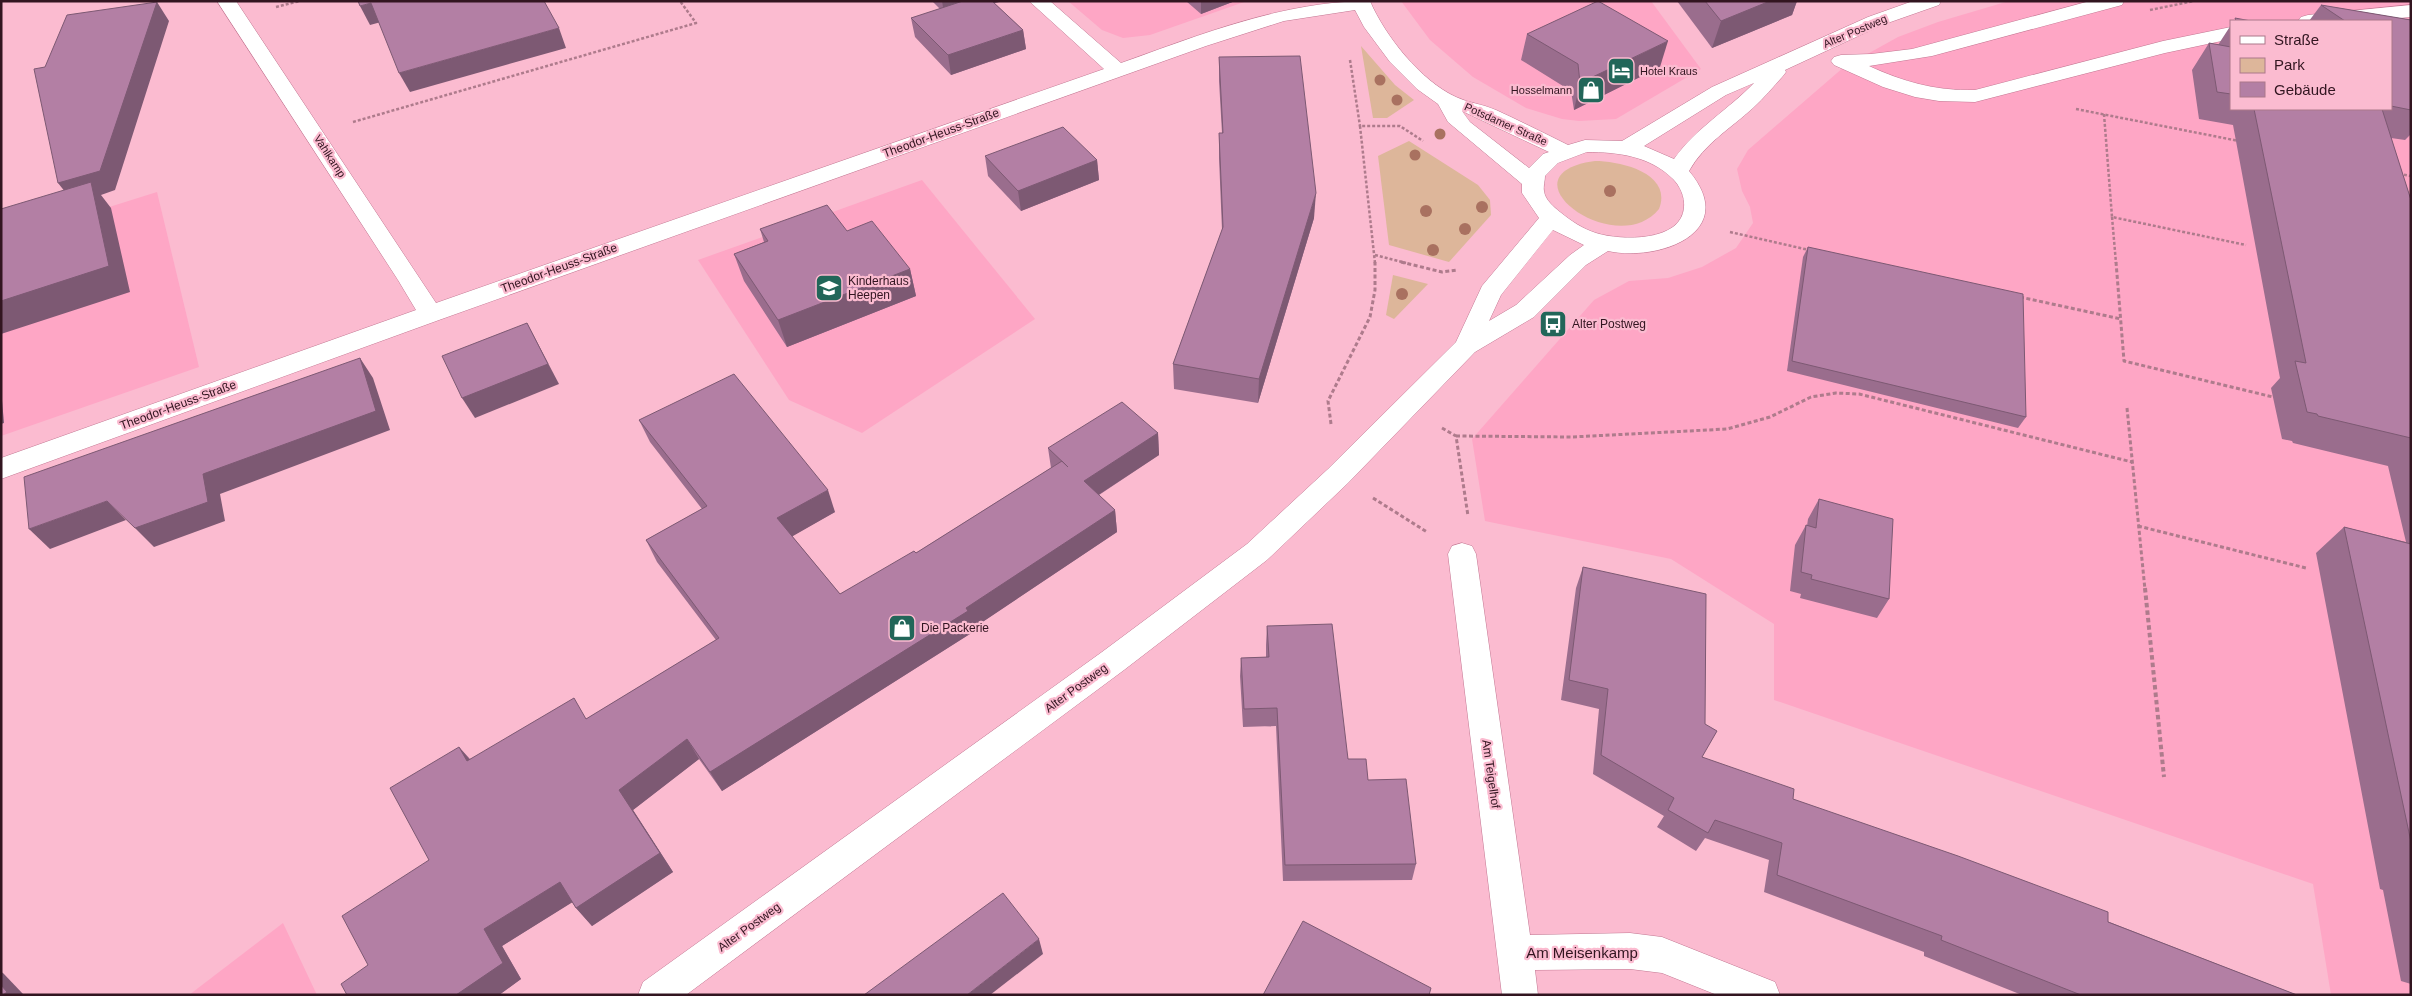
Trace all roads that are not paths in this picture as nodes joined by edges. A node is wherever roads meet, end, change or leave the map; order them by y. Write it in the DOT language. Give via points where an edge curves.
graph roads {
  1 [pos="226,1"];
  2 [pos="1038,1"];
  3 [pos="2115,1"];
  4 [pos="1928,2"];
  5 [pos="1361,3"];
  6 [pos="2411,11"];
  7 [pos="2318,20"];
  8 [pos="2230,33"];
  9 [pos="1841,62"];
  10 [pos="1784,64"];
  11 [pos="1118,70"];
  12 [pos="1447,101"];
  13 [pos="1626,148"];
  14 [pos="1564,151"];
  15 [pos="1678,172"];
  16 [pos="1532,181"];
  17 [pos="1550,219"];
  18 [pos="1603,242"];
  19 [pos="430,314"];
  20 [pos="1466,346"];
  21 [pos="1,469"];
  22 [pos="1462,554"];
  23 [pos="1514,953"];
  24 [pos="656,995"];
  25 [pos="1520,995"];
  26 [pos="1762,995"];
  1 -- 19 [label="street, Vahlkamp" via="410,278"];
  2 -- 11 [label="street"];
  3 -- 9 [label="street" via="1928,52 1886,60"];
  4 -- 10 [label="street, Alter Postweg" via="1849,31"];
  5 -- 11 [label="street, Theodor-Heuss-Straße" via="1264,20"];
  5 -- 12 [label="street, Potsdamer Straße" via="1374,28 1399,59"];
  6 -- 7 [label="street"];
  8 -- 9 [label="street" via="1975,96 1916,92"];
  9 -- 10 [label="street"];
  10 -- 13 [label="street, Alter Postweg" via="1720,90"];
  10 -- 15 [label="street, Alter Postweg" via="1745,103 1702,137"];
  11 -- 19 [label="street, Theodor-Heuss-Straße"];
  12 -- 14 [label="street, Potsdamer Straße" via="1475,108"];
  12 -- 16 [label="street, Potsdamer Straße" via="1463,126"];
  13 -- 14 [label="street" via="1585,146"];
  13 -- 15 [label="street" via="1646,154"];
  14 -- 16 [label="street" via="1547,159 1536,170"];
  15 -- 18 [label="street" via="1694,192 1696,208 1690,224 1679,233 1643,245"];
  16 -- 17 [label="street" via="1533,195"];
  17 -- 18 [label="street" via="1568,230"];
  17 -- 20 [label="street, Alter Postweg" via="1490,292"];
  18 -- 20 [label="street, Alter Postweg" via="1578,260 1525,311"];
  19 -- 21 [label="street, Theodor-Heuss-Straße"];
  20 -- 24 [label="street, Alter Postweg" via="1338,476 1257,552"];
  22 -- 23 [label="street, Am Teigelhof"];
  23 -- 25 [label="street, Am Teigelhof"];
  23 -- 26 [label="street, Am Meisenkamp" via="1630,951 1662,955"];
}
